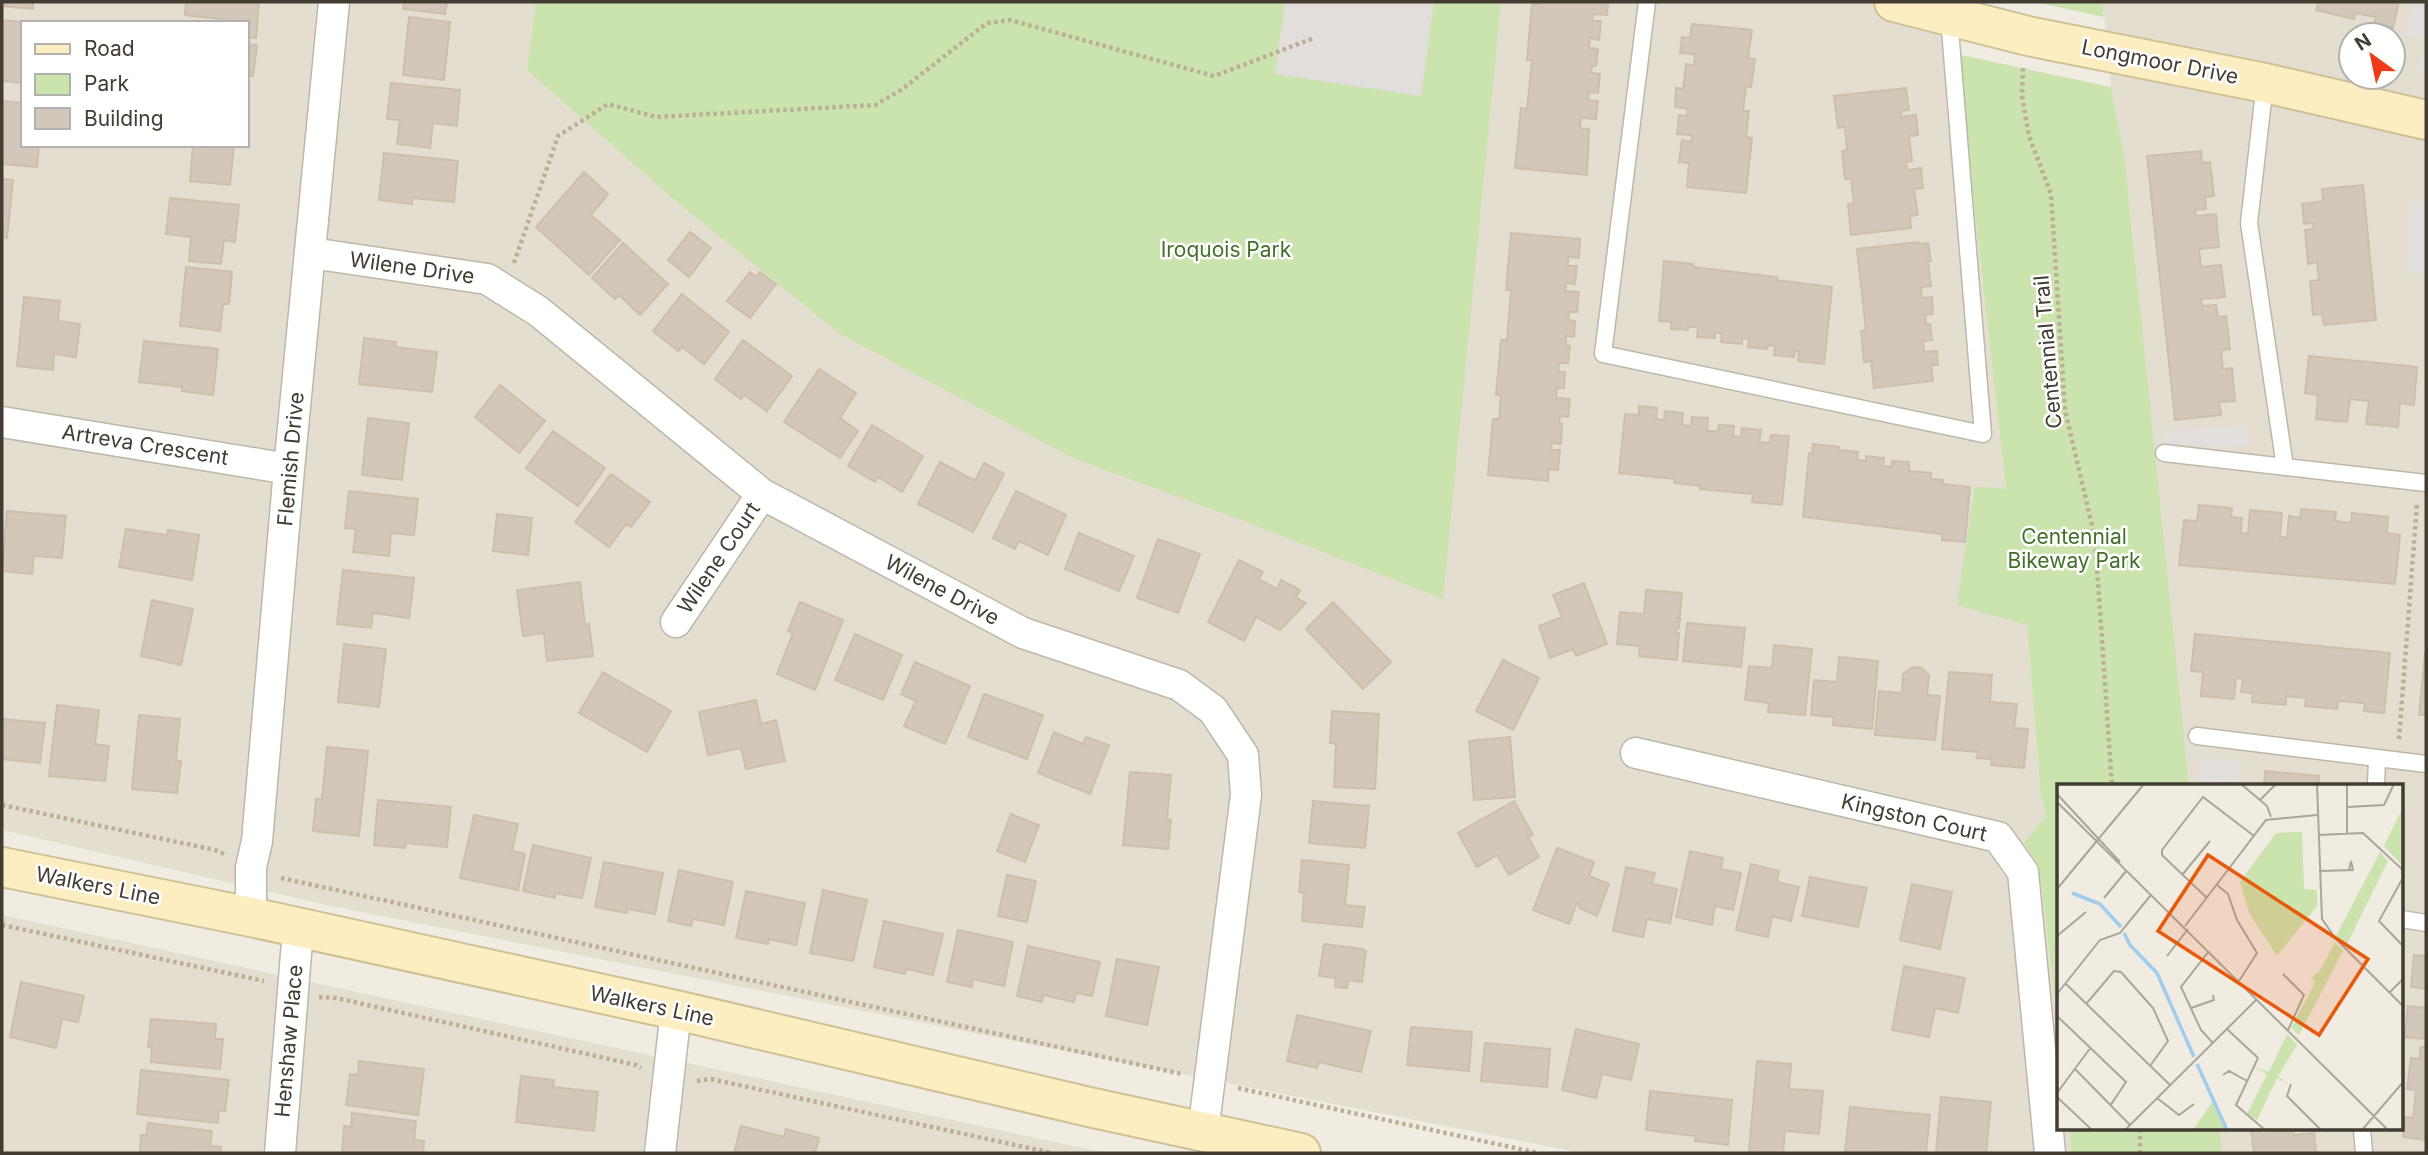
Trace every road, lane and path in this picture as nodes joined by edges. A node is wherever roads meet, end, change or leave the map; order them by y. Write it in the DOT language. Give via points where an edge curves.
graph roads {
  1 [pos="334,2"];
  2 [pos="1647,2"];
  3 [pos="1894,2"];
  4 [pos="1949,17"];
  5 [pos="2028,36"];
  6 [pos="1314,38"];
  7 [pos="2265,83"];
  8 [pos="2426,120"];
  9 [pos="311,253"];
  10 [pos="505,290"];
  11 [pos="2,422"];
  12 [pos="2164,453"];
  13 [pos="2286,467"];
  14 [pos="289,469"];
  15 [pos="2422,483"];
  16 [pos="762,494"];
  17 [pos="676,622"];
  18 [pos="2197,736"];
  19 [pos="1636,753"];
  20 [pos="2377,759"];
  21 [pos="2398,761"];
  22 [pos="2426,764"];
  23 [pos="2112,784"];
  24 [pos="2376,784"];
  25 [pos="2,805"];
  26 [pos="2,867"];
  27 [pos="251,867"];
  28 [pos="251,917"];
  29 [pos="2404,919"];
  30 [pos="2426,923"];
  31 [pos="2,925"];
  32 [pos="298,929"];
  33 [pos="293,995"];
  34 [pos="676,1010"];
  35 [pos="1209,1082"];
  36 [pos="667,1086"];
  37 [pos="2140,1130"];
  38 [pos="2362,1130"];
  39 [pos="1203,1132"];
  40 [pos="280,1153"];
  41 [pos="660,1153"];
  42 [pos="1052,1153"];
  43 [pos="1301,1153"];
  44 [pos="1538,1153"];
  45 [pos="2050,1153"];
  46 [pos="2140,1153"];
  47 [pos="2364,1153"];
  1 -- 9 [label="street, Flemish Drive"];
  2 -- 4 [label="lane" via="1603,354 1983,433"];
  3 -- 4 [label="main road, Longmoor Drive"];
  4 -- 5 [label="main road, Longmoor Drive"];
  5 -- 7 [label="main road, Longmoor Drive"];
  5 -- 23 [label="path, Centennial Trail" via="2022,96 2029,136 2051,194 2065,410 2095,538"];
  6 -- 10 [label="path" via="1214,76 1010,20 987,23 875,105 656,117 608,104 558,136"];
  7 -- 8 [label="main road, Longmoor Drive"];
  7 -- 13 [label="lane" via="2249,223"];
  9 -- 10 [label="street, Wilene Drive" via="487,279"];
  9 -- 14 [label="street, Flemish Drive"];
  10 -- 16 [label="street, Wilene Drive"];
  11 -- 14 [label="street, Artreva Crescent"];
  12 -- 13 [label="lane"];
  13 -- 15 [label="lane"];
  14 -- 27 [label="street, Flemish Drive" via="257,841"];
  15 -- 21 [label="path"];
  16 -- 17 [label="street, Wilene Court"];
  16 -- 35 [label="street, Wilene Drive" via="1023,634 1179,685 1213,710 1243,755 1246,795"];
  18 -- 20 [label="lane"];
  19 -- 45 [label="street, Kingston Court" via="1998,837 2023,872"];
  20 -- 21 [label="lane"];
  20 -- 24 [label="lane"];
  21 -- 22 [label="lane"];
  25 -- 27 [label="path" via="215,850"];
  26 -- 28 [label="main road, Walkers Line"];
  27 -- 28 [label="street, Flemish Drive"];
  27 -- 35 [label="path" via="270,875"];
  28 -- 32 [label="main road, Walkers Line"];
  29 -- 30 [label="lane"];
  31 -- 33 [label="path" via="263,981"];
  32 -- 33 [label="street, Henshaw Place"];
  32 -- 34 [label="main road, Walkers Line"];
  33 -- 36 [label="path" via="335,998 636,1065"];
  33 -- 40 [label="street, Henshaw Place"];
  34 -- 36 [label="street"];
  34 -- 39 [label="main road, Walkers Line"];
  35 -- 39 [label="street, Wilene Drive"];
  35 -- 44 [label="path"];
  36 -- 41 [label="street"];
  36 -- 42 [label="path" via="711,1079"];
  37 -- 46 [label="path"];
  38 -- 47 [label="lane"];
  39 -- 43 [label="main road, Walkers Line"];
}
